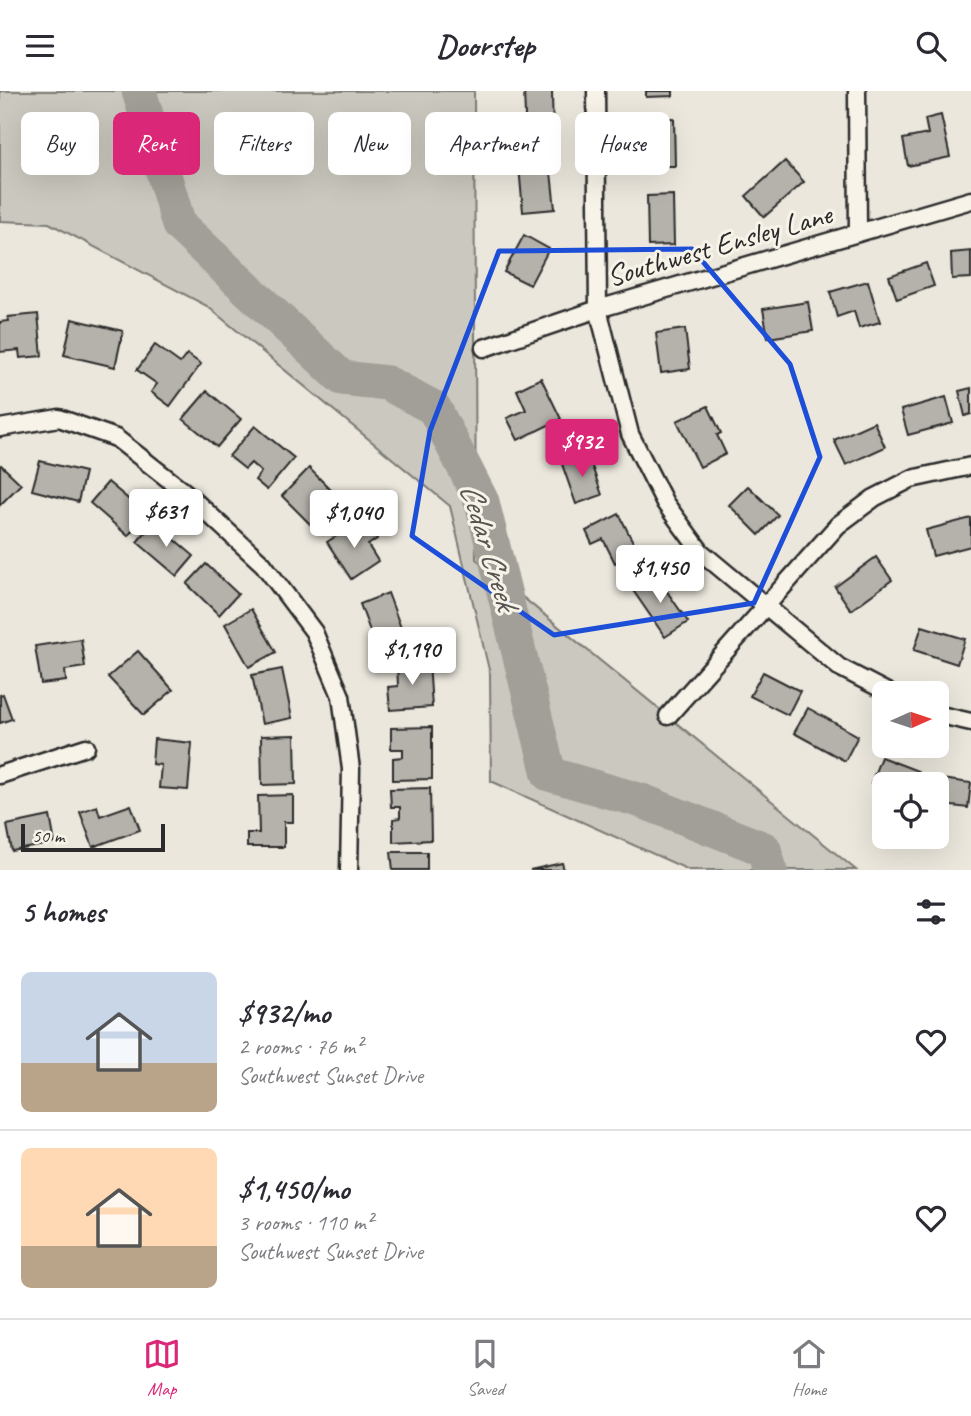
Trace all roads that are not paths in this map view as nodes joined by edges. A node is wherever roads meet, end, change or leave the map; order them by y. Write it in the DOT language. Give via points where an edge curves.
graph roads {
  1 [pos="596,91"];
  2 [pos="857,91"];
  3 [pos="971,200"];
  4 [pos="858,233"];
  5 [pos="598,309"];
  6 [pos="484,348"];
  7 [pos="0,428"];
  8 [pos="971,466"];
  9 [pos="765,607"];
  10 [pos="872,685"];
  11 [pos="668,716"];
  12 [pos="949,717"];
  13 [pos="971,722"];
  14 [pos="86,747"];
  15 [pos="0,775"];
  16 [pos="349,870"];
  1 -- 5 [label="street"];
  2 -- 4 [label="street"];
  3 -- 4 [label="street, Southwest Ensley Lane"];
  4 -- 5 [label="street, Southwest Ensley Lane"];
  5 -- 6 [label="street, Southwest Ensley Lane"];
  5 -- 9 [label="street" via="630,434 665,503 701,552"];
  7 -- 16 [label="street" via="59,418 116,438 186,493 263,564 314,632 341,696 351,769"];
  8 -- 9 [label="street" via="911,479 874,498 838,525"];
  9 -- 10 [label="street" via="839,667"];
  9 -- 11 [label="street"];
  12 -- 13 [label="street"];
  14 -- 15 [label="street"];
}
